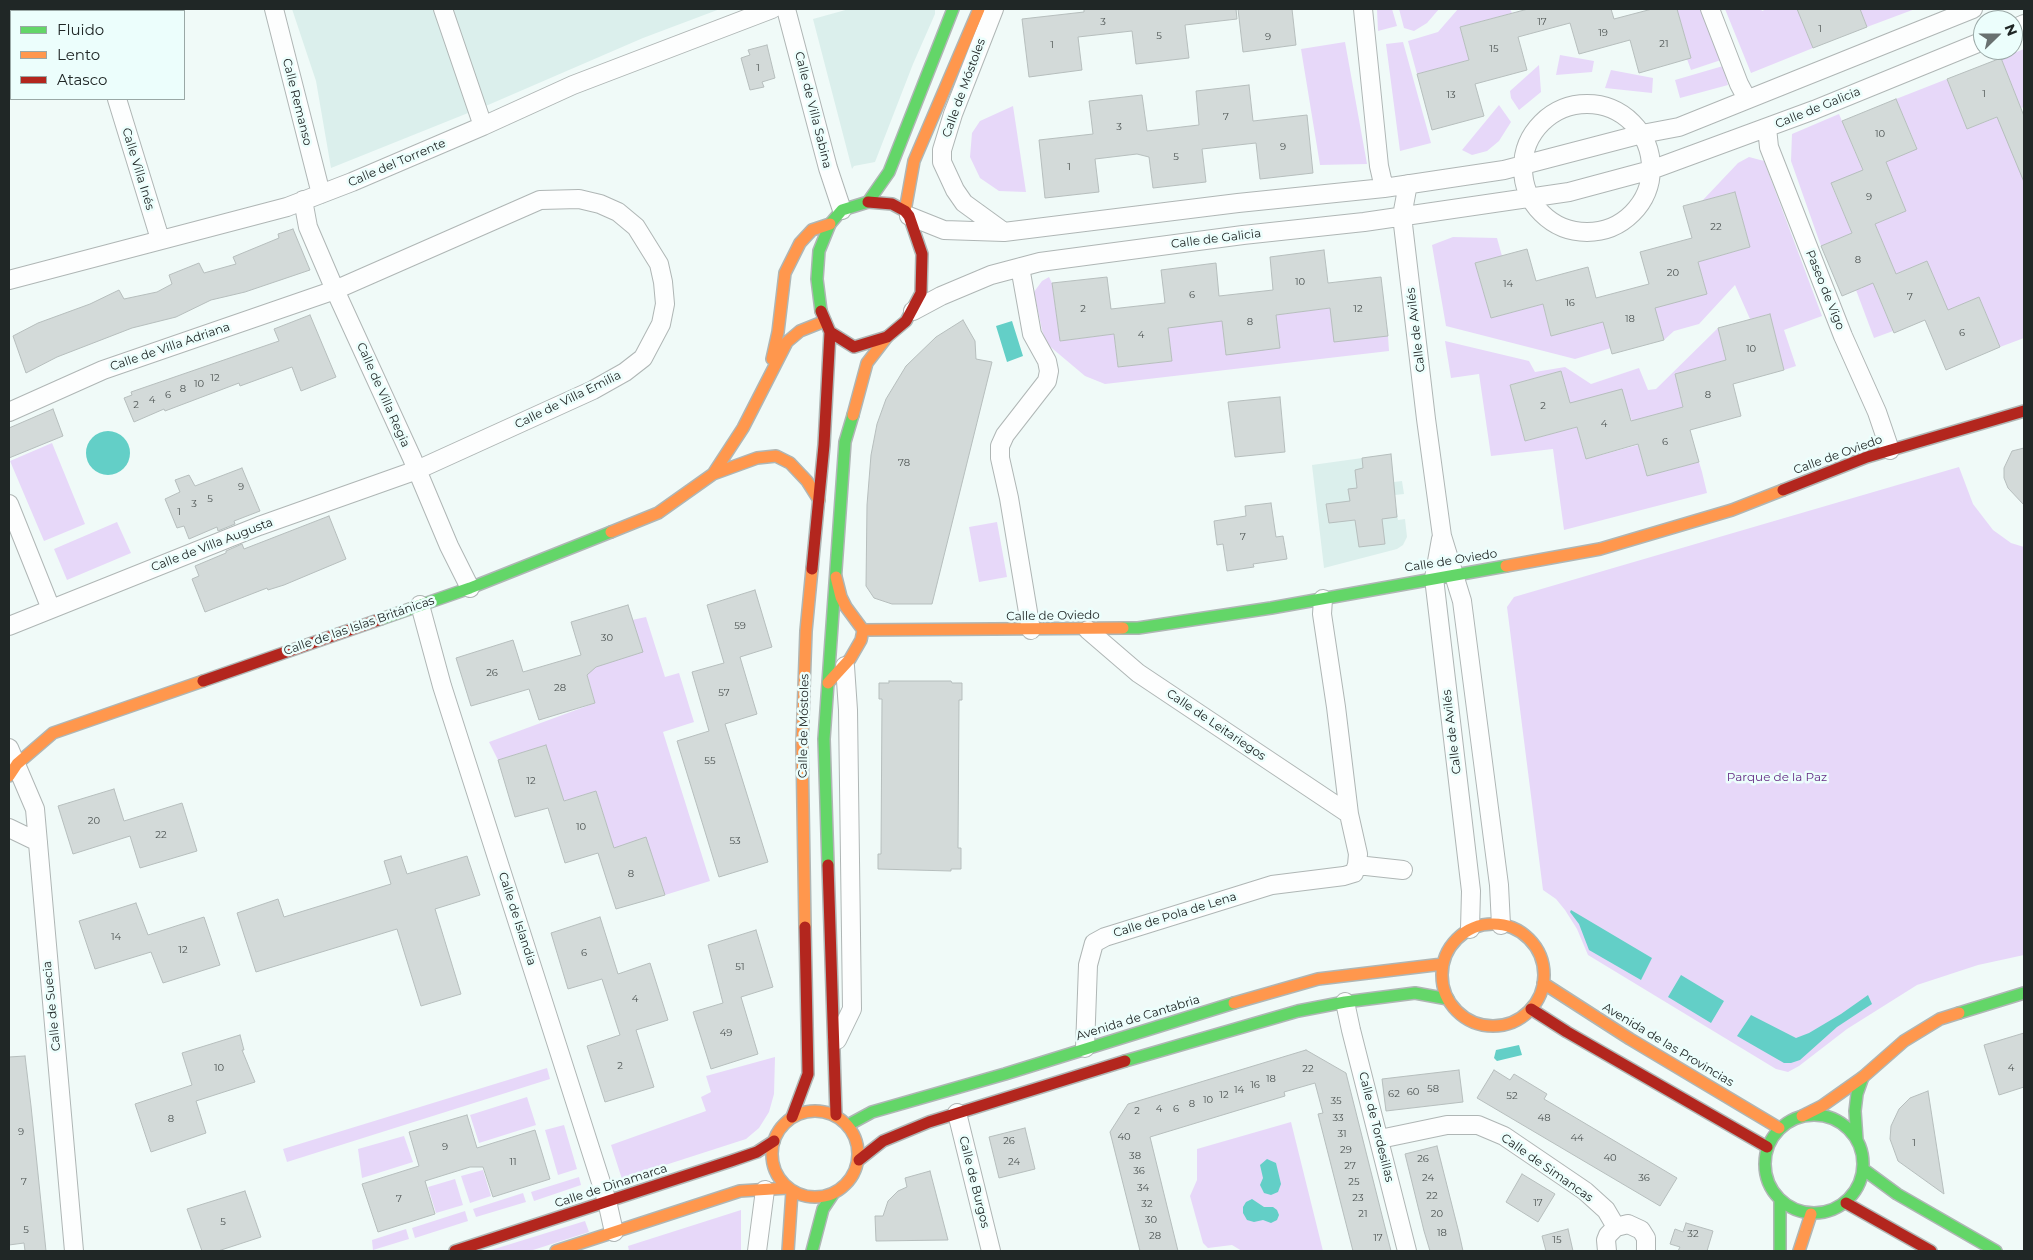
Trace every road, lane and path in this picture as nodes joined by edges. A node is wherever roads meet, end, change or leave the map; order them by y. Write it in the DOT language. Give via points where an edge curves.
graph roads {
  1 [pos="274,9"];
  2 [pos="443,9"];
  3 [pos="772,9"];
  4 [pos="786,9"];
  5 [pos="953,9"];
  6 [pos="979,9"];
  7 [pos="994,9"];
  8 [pos="1363,9"];
  9 [pos="1710,9"];
  10 [pos="1973,9"];
  11 [pos="742,14"];
  12 [pos="1973,45"];
  13 [pos="1747,99"];
  14 [pos="117,100"];
  15 [pos="483,126"];
  16 [pos="1767,128"];
  17 [pos="1642,134"];
  18 [pos="1524,164"];
  19 [pos="1652,170"];
  20 [pos="1408,184"];
  21 [pos="1384,188"];
  22 [pos="321,194"];
  23 [pos="1531,198"];
  24 [pos="303,200"];
  25 [pos="868,202"];
  26 [pos="842,210"];
  27 [pos="907,214"];
  28 [pos="1402,216"];
  29 [pos="830,224"];
  30 [pos="1004,232"];
  31 [pos="160,240"];
  32 [pos="1020,267"];
  33 [pos="9,280"];
  34 [pos="335,290"];
  35 [pos="910,312"];
  36 [pos="828,327"];
  37 [pos="887,338"];
  38 [pos="764,390"];
  39 [pos="2024,411"];
  40 [pos="9,412"];
  41 [pos="1890,450"];
  42 [pos="417,470"];
  43 [pos="713,474"];
  44 [pos="819,500"];
  45 [pos="9,504"];
  46 [pos="1442,536"];
  47 [pos="836,576"];
  48 [pos="1455,576"];
  49 [pos="1434,578"];
  50 [pos="470,588"];
  51 [pos="1323,599"];
  52 [pos="420,605"];
  53 [pos="51,609"];
  54 [pos="9,626"];
  55 [pos="863,630"];
  56 [pos="1031,630"];
  57 [pos="1088,630"];
  58 [pos="844,666"];
  59 [pos="828,683"];
  60 [pos="9,748"];
  61 [pos="13,770"];
  62 [pos="1349,814"];
  63 [pos="9,828"];
  64 [pos="38,842"];
  65 [pos="1358,865"];
  66 [pos="1403,870"];
  67 [pos="1501,925"];
  68 [pos="1470,929"];
  69 [pos="1443,964"];
  70 [pos="1543,983"];
  71 [pos="2024,993"];
  72 [pos="1448,999"];
  73 [pos="1345,1002"];
  74 [pos="1531,1008"];
  75 [pos="1085,1048"];
  76 [pos="833,1050"];
  77 [pos="1863,1076"];
  78 [pos="957,1113"];
  79 [pos="836,1115"];
  80 [pos="1801,1116"];
  81 [pos="792,1117"];
  82 [pos="848,1125"];
  83 [pos="1779,1128"];
  84 [pos="1380,1139"];
  85 [pos="1857,1140"];
  86 [pos="774,1141"];
  87 [pos="1767,1147"];
  88 [pos="859,1160"];
  89 [pos="1863,1169"];
  90 [pos="790,1189"];
  91 [pos="765,1190"];
  92 [pos="834,1194"];
  93 [pos="608,1201"];
  94 [pos="1780,1201"];
  95 [pos="1846,1202"];
  96 [pos="1811,1214"];
  97 [pos="1616,1227"];
  98 [pos="614,1232"];
  99 [pos="74,1251"];
  100 [pos="455,1251"];
  101 [pos="556,1251"];
  102 [pos="757,1251"];
  103 [pos="788,1251"];
  104 [pos="812,1251"];
  105 [pos="991,1251"];
  106 [pos="1407,1251"];
  107 [pos="1607,1251"];
  108 [pos="1646,1251"];
  109 [pos="1780,1251"];
  110 [pos="1799,1251"];
  111 [pos="1931,1251"];
  112 [pos="1996,1251"];
  1 -- 22 [label="street, Calle Remanso"];
  2 -- 15 [label="street"];
  3 -- 11 [label="street, Calle del Torrente"];
  4 -- 26 [label="street, Calle de Villa Sabina"];
  5 -- 25 [label="street" via="889,172"];
  6 -- 27 [label="street, Calle de Móstoles" via="914,162"];
  7 -- 30 [label="street, Calle de Móstoles" via="953,114 942,150 942,162 964,203"];
  8 -- 21 [label="street"];
  9 -- 13 [label="street"];
  10 -- 13 [label="street"];
  11 -- 15 [label="street, Calle del Torrente"];
  12 -- 16 [label="street, Calle de Galicia"];
  13 -- 17 [label="street" via="1679,127"];
  14 -- 31 [label="street, Calle Villa Inés"];
  15 -- 22 [label="street, Calle del Torrente"];
  16 -- 19 [label="street, Calle de Galicia"];
  16 -- 41 [label="street, Paseo de Vigo" via="1769,147"];
  17 -- 18 [label="street"];
  17 -- 18 [label="street" via="1616,110 1584,104 1566,107 1537,127 1529,141"];
  17 -- 19 [label="street"];
  18 -- 20 [label="street" via="1504,170"];
  18 -- 23 [label="street" via="1524,179"];
  19 -- 23 [label="street, Calle de Galicia" via="1569,192"];
  19 -- 23 [label="street" via="1640,205 1628,218 1596,232 1564,228 1541,212"];
  20 -- 21 [label="street"];
  20 -- 28 [label="street, Calle de Avilés"];
  21 -- 30 [label="street"];
  22 -- 24 [label="street, Calle del Torrente"];
  23 -- 28 [label="street, Calle de Galicia"];
  24 -- 31 [label="street, Calle del Torrente"];
  24 -- 34 [label="street, Calle de Villa Regia" via="308,227"];
  25 -- 26 [label="street"];
  25 -- 27 [label="street" via="892,204"];
  26 -- 29 [label="street"];
  27 -- 30 [label="street" via="944,230"];
  27 -- 35 [label="street" via="922,254 921,293"];
  28 -- 32 [label="street, Calle de Galicia"];
  28 -- 46 [label="street, Calle de Avilés"];
  29 -- 36 [label="street" via="819,251 817,279 820,309"];
  29 -- 38 [label="street, Calle de las Islas Británicas" via="812,230 800,243 784,273 778,332"];
  31 -- 33 [label="street, Calle del Torrente"];
  32 -- 35 [label="street, Calle de Galicia" via="991,275"];
  32 -- 56 [label="street" via="1032,334 1049,371 1046,381 1000,446"];
  34 -- 40 [label="street, Calle de Villa Adriana" via="103,370"];
  34 -- 42 [label="street, Calle de Villa Regia"];
  34 -- 42 [label="street, Calle de Villa Emilia" via="540,200 578,199 618,212 636,227 659,264 665,304 661,324 643,358 593,390"];
  35 -- 37 [label="street" via="906,321"];
  36 -- 37 [label="street" via="854,346"];
  36 -- 38 [label="street, Calle de las Islas Británicas" via="800,331 787,342"];
  36 -- 44 [label="street, Calle de Móstoles" via="830,375"];
  37 -- 47 [label="street, Calle de Móstoles" via="867,363 845,442"];
  38 -- 43 [label="street, Calle de las Islas Británicas"];
  39 -- 41 [label="street, Calle de Oviedo"];
  41 -- 48 [label="street, Calle de Oviedo" via="1732,510 1600,549"];
  42 -- 50 [label="street, Calle de Villa Regia"];
  42 -- 53 [label="street, Calle de Villa Augusta" via="259,526"];
  43 -- 44 [label="street, Calle de las Islas Británicas" via="757,458 776,456 790,463"];
  43 -- 50 [label="street, Calle de las Islas Británicas" via="658,513"];
  44 -- 81 [label="street, Calle de Móstoles" via="806,631 802,745 808,1074"];
  45 -- 53 [label="street"];
  46 -- 48 [label="street, Calle de Avilés"];
  46 -- 49 [label="street, Calle de Avilés"];
  47 -- 55 [label="street" via="846,607"];
  47 -- 59 [label="street, Calle de Móstoles"];
  48 -- 49 [label="street, Calle de Oviedo"];
  48 -- 67 [label="street, Calle de Avilés" via="1462,601 1480,733"];
  49 -- 51 [label="street, Calle de Oviedo"];
  49 -- 68 [label="street, Calle de Avilés" via="1471,891"];
  50 -- 52 [label="street, Calle de las Islas Británicas"];
  51 -- 57 [label="street, Calle de Oviedo" via="1138,628"];
  51 -- 62 [label="street" via="1322,614"];
  52 -- 61 [label="street, Calle de las Islas Británicas" via="53,733"];
  52 -- 93 [label="street, Calle de Islandia" via="442,686"];
  53 -- 54 [label="street, Calle de Villa Augusta"];
  55 -- 56 [label="street, Calle de Oviedo"];
  55 -- 58 [label="street" via="861,640"];
  56 -- 57 [label="street, Calle de Oviedo"];
  57 -- 62 [label="street, Calle de Leitariegos" via="1138,673"];
  58 -- 59 [label="street"];
  58 -- 76 [label="street, Calle de Móstoles" via="848,710 852,1009"];
  59 -- 76 [label="street, Calle de Móstoles" via="824,739"];
  60 -- 61 [label="street, Calle de Suecia"];
  61 -- 64 [label="street, Calle de Suecia" via="35,809"];
  62 -- 65 [label="street"];
  63 -- 64 [label="street"];
  64 -- 99 [label="street, Calle de Suecia"];
  65 -- 66 [label="street"];
  65 -- 75 [label="street, Calle de Pola de Lena" via="1354,873 1344,876 1272,885 1094,943 1088,965"];
  67 -- 68 [label="street" via="1485,924"];
  67 -- 70 [label="street" via="1529,939 1538,952"];
  68 -- 69 [label="street" via="1453,944"];
  69 -- 72 [label="street" via="1443,988"];
  69 -- 75 [label="street, Avenida de Cantabria" via="1309,981"];
  70 -- 74 [label="street"];
  70 -- 83 [label="street, Avenida de las Provincias"];
  71 -- 77 [label="street" via="1940,1019 1904,1041"];
  72 -- 73 [label="street" via="1415,993"];
  72 -- 74 [label="street" via="1460,1014 1478,1024 1497,1026 1516,1021"];
  73 -- 78 [label="street" via="1298,1011"];
  73 -- 84 [label="street, Calle de Tordesillas"];
  74 -- 87 [label="street"];
  75 -- 82 [label="street, Avenida de Cantabria" via="872,1112"];
  76 -- 79 [label="street, Calle de Móstoles"];
  77 -- 80 [label="street" via="1822,1106"];
  77 -- 85 [label="street" via="1855,1111"];
  78 -- 88 [label="street" via="883,1141"];
  78 -- 105 [label="street, Calle de Burgos"];
  79 -- 81 [label="street" via="806,1111"];
  79 -- 82 [label="street"];
  80 -- 83 [label="street"];
  80 -- 85 [label="street" via="1818,1114 1833,1119"];
  81 -- 86 [label="street" via="778,1131"];
  82 -- 88 [label="street" via="857,1141"];
  83 -- 87 [label="street"];
  84 -- 97 [label="street, Calle de Simancas" via="1447,1125 1478,1125 1504,1136 1585,1191 1606,1210"];
  84 -- 106 [label="street, Calle de Tordesillas"];
  85 -- 89 [label="street"];
  86 -- 90 [label="street" via="774,1166 779,1178"];
  86 -- 93 [label="street, Calle de Dinamarca" via="757,1152"];
  87 -- 94 [label="street" via="1765,1176"];
  88 -- 92 [label="street" via="854,1174"];
  89 -- 95 [label="street" via="1860,1182"];
  89 -- 112 [label="street" via="1897,1194"];
  90 -- 91 [label="street"];
  90 -- 92 [label="street" via="820,1198"];
  90 -- 103 [label="street"];
  91 -- 98 [label="street" via="740,1191"];
  91 -- 102 [label="street"];
  92 -- 104 [label="street" via="823,1208"];
  93 -- 98 [label="street, Calle de Islandia"];
  93 -- 100 [label="street, Calle de Dinamarca"];
  94 -- 96 [label="street" via="1794,1210"];
  94 -- 109 [label="street"];
  95 -- 96 [label="street" via="1830,1212"];
  95 -- 111 [label="street"];
  96 -- 110 [label="street"];
  97 -- 107 [label="street" via="1606,1240"];
  97 -- 108 [label="street" via="1628,1224 1641,1230 1646,1238"];
  98 -- 101 [label="street"];
}
